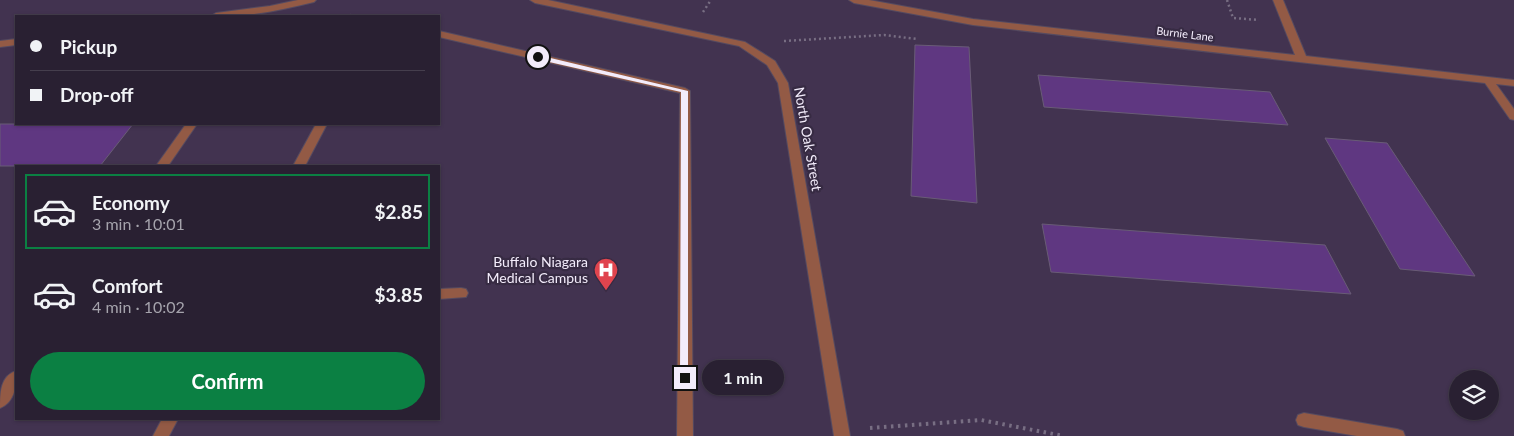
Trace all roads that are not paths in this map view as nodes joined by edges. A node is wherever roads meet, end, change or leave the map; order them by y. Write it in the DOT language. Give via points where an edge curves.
graph roads {
  1 [pos="277,0"];
  2 [pos="311,0"];
  3 [pos="535,0"];
  4 [pos="854,0"];
  5 [pos="1278,0"];
  6 [pos="268,13"];
  7 [pos="233,15"];
  8 [pos="440,34"];
  9 [pos="1302,60"];
  10 [pos="1488,80"];
  11 [pos="1514,83"];
  12 [pos="1514,117"];
  13 [pos="190,125"];
  14 [pos="320,125"];
  15 [pos="163,165"];
  16 [pos="300,165"];
  17 [pos="461,293"];
  18 [pos="440,294"];
  19 [pos="15,378"];
  20 [pos="0,401"];
  21 [pos="170,420"];
  22 [pos="1304,420"];
  23 [pos="842,433"];
  24 [pos="162,436"];
  25 [pos="685,436"];
  26 [pos="1397,436"];
  1 -- 6 [label="street"];
  2 -- 6 [label="street"];
  3 -- 23 [label="street, North Oak Street" via="742,44 771,63 783,82"];
  4 -- 9 [label="street, Burnie Lane" via="973,22"];
  5 -- 9 [label="street"];
  6 -- 7 [label="street"];
  8 -- 25 [label="street" via="685,91"];
  9 -- 10 [label="street, Burnie Lane"];
  10 -- 11 [label="street, Burnie Lane"];
  10 -- 12 [label="street"];
  13 -- 15 [label="street"];
  14 -- 16 [label="street"];
  17 -- 18 [label="street"];
  19 -- 20 [label="street"];
  21 -- 24 [label="street"];
  22 -- 26 [label="street"];
}
